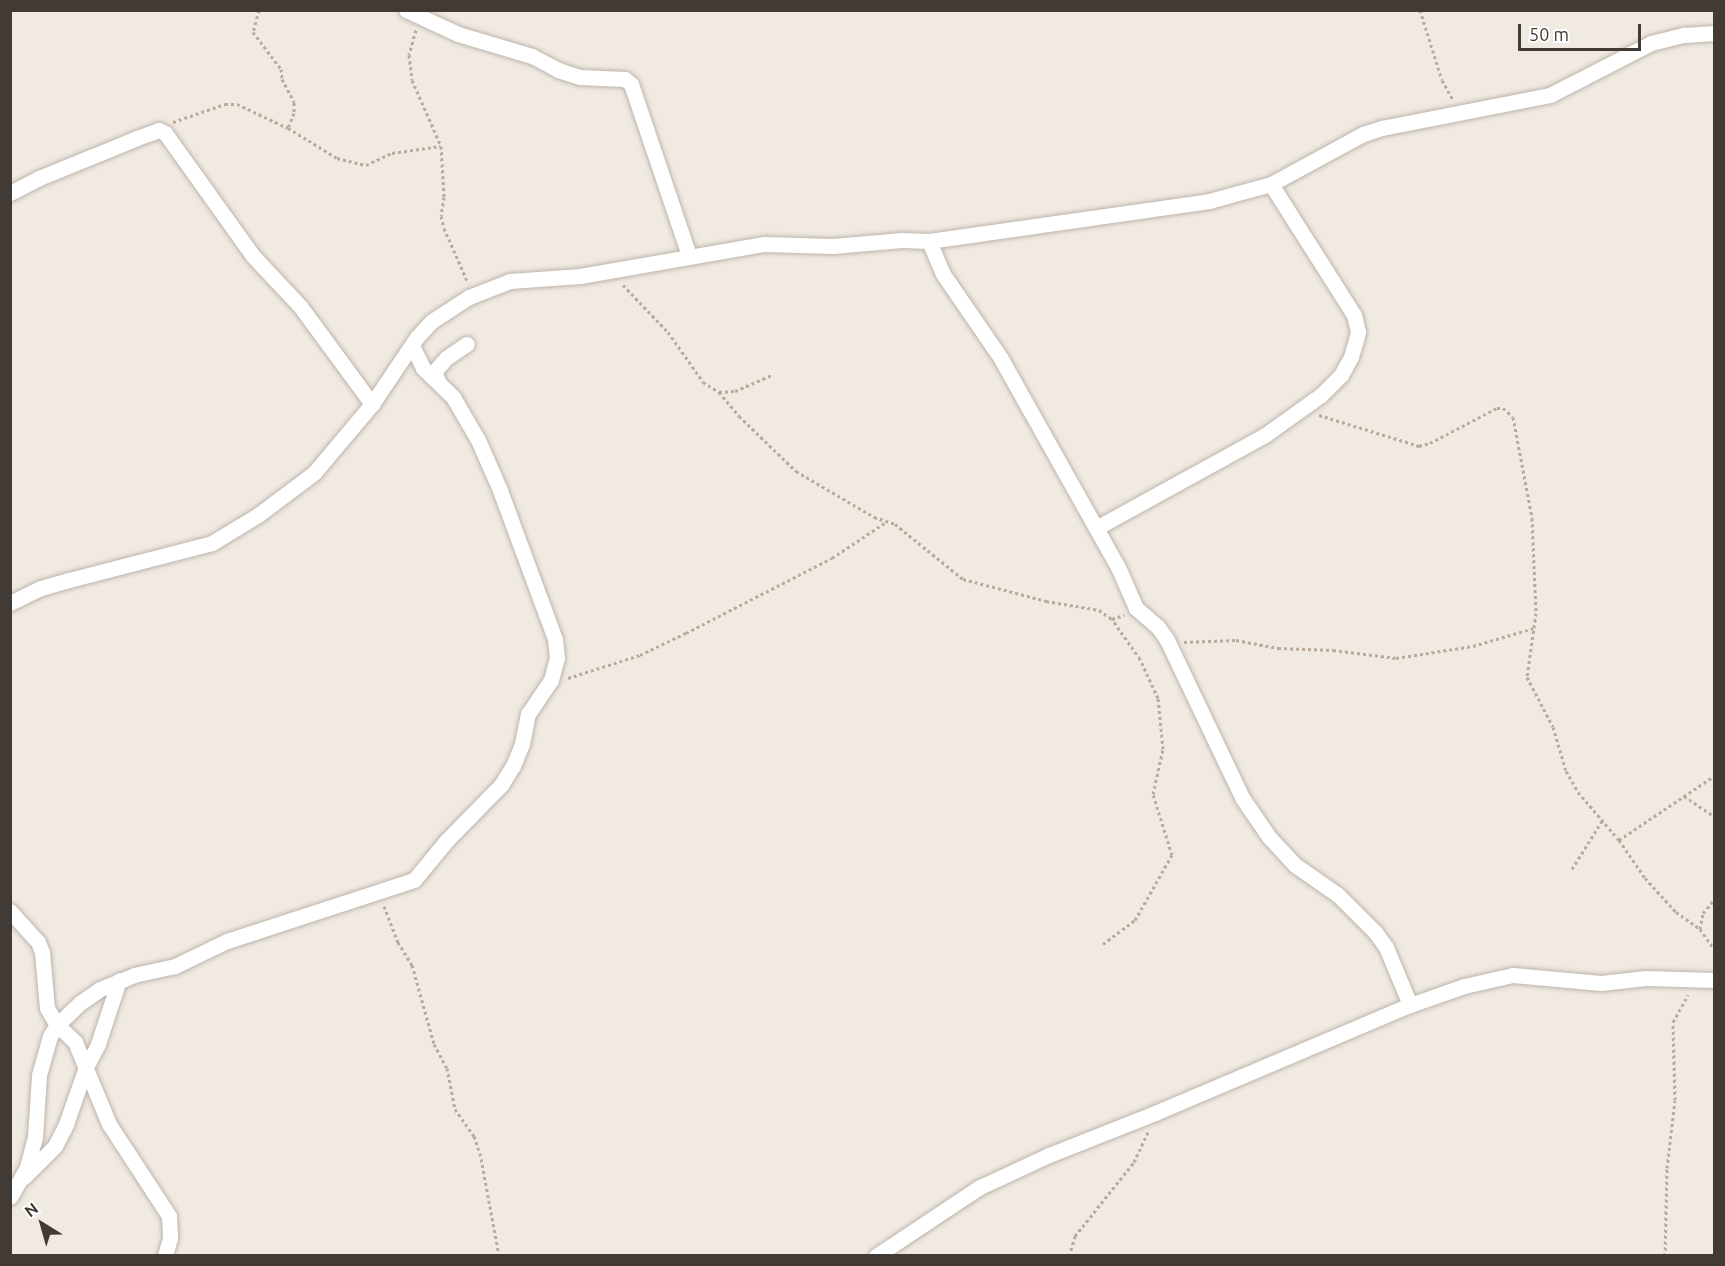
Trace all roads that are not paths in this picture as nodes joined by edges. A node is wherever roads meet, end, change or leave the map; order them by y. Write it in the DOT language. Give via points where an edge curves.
graph roads {
  1 [pos="406,10"];
  2 [pos="1714,33"];
  3 [pos="1270,184"];
  4 [pos="10,194"];
  5 [pos="929,241"];
  6 [pos="689,255"];
  7 [pos="467,344"];
  8 [pos="412,345"];
  9 [pos="438,381"];
  10 [pos="372,404"];
  11 [pos="1096,528"];
  12 [pos="10,603"];
  13 [pos="10,911"];
  14 [pos="119,980"];
  15 [pos="1714,980"];
  16 [pos="1410,1005"];
  17 [pos="57,1025"];
  18 [pos="86,1067"];
  19 [pos="21,1180"];
  20 [pos="10,1197"];
  21 [pos="165,1256"];
  22 [pos="876,1256"];
  1 -- 6 [label="street" via="458,34 532,56 558,70 580,77 625,79 631,84"];
  2 -- 3 [label="street" via="1651,43 1550,94 1364,134"];
  3 -- 5 [label="street" via="1209,201"];
  3 -- 11 [label="street" via="1354,315 1358,332 1351,357 1341,375 1265,435"];
  4 -- 10 [label="street" via="39,178 159,130 165,133 253,256 300,306"];
  5 -- 6 [label="street" via="833,246 764,244"];
  5 -- 11 [label="street" via="943,274 1000,357"];
  6 -- 8 [label="street" via="580,276 510,281 469,297 432,321"];
  7 -- 9 [label="street" via="434,372"];
  8 -- 9 [label="street" via="423,368"];
  8 -- 10 [label="street"];
  9 -- 14 [label="street" via="467,418 500,490 555,639 557,658 551,680 528,714 522,744 501,785 447,840 422,874 405,885 227,941 175,966"];
  10 -- 12 [label="street" via="314,473 212,543 60,582"];
  11 -- 16 [label="street" via="1136,608 1167,640 1243,799 1269,837 1295,865 1338,895 1375,932 1386,946"];
  13 -- 17 [label="street" via="38,942 47,1008"];
  14 -- 17 [label="street" via="81,1003"];
  14 -- 18 [label="street" via="98,1044"];
  15 -- 16 [label="street" via="1646,978 1601,983 1514,975 1464,986"];
  16 -- 22 [label="street" via="980,1187"];
  17 -- 18 [label="street" via="75,1042"];
  17 -- 19 [label="street" via="39,1075 35,1137"];
  18 -- 19 [label="street" via="55,1146"];
  18 -- 21 [label="street" via="109,1124 169,1216 170,1238"];
  19 -- 20 [label="street"];
}
